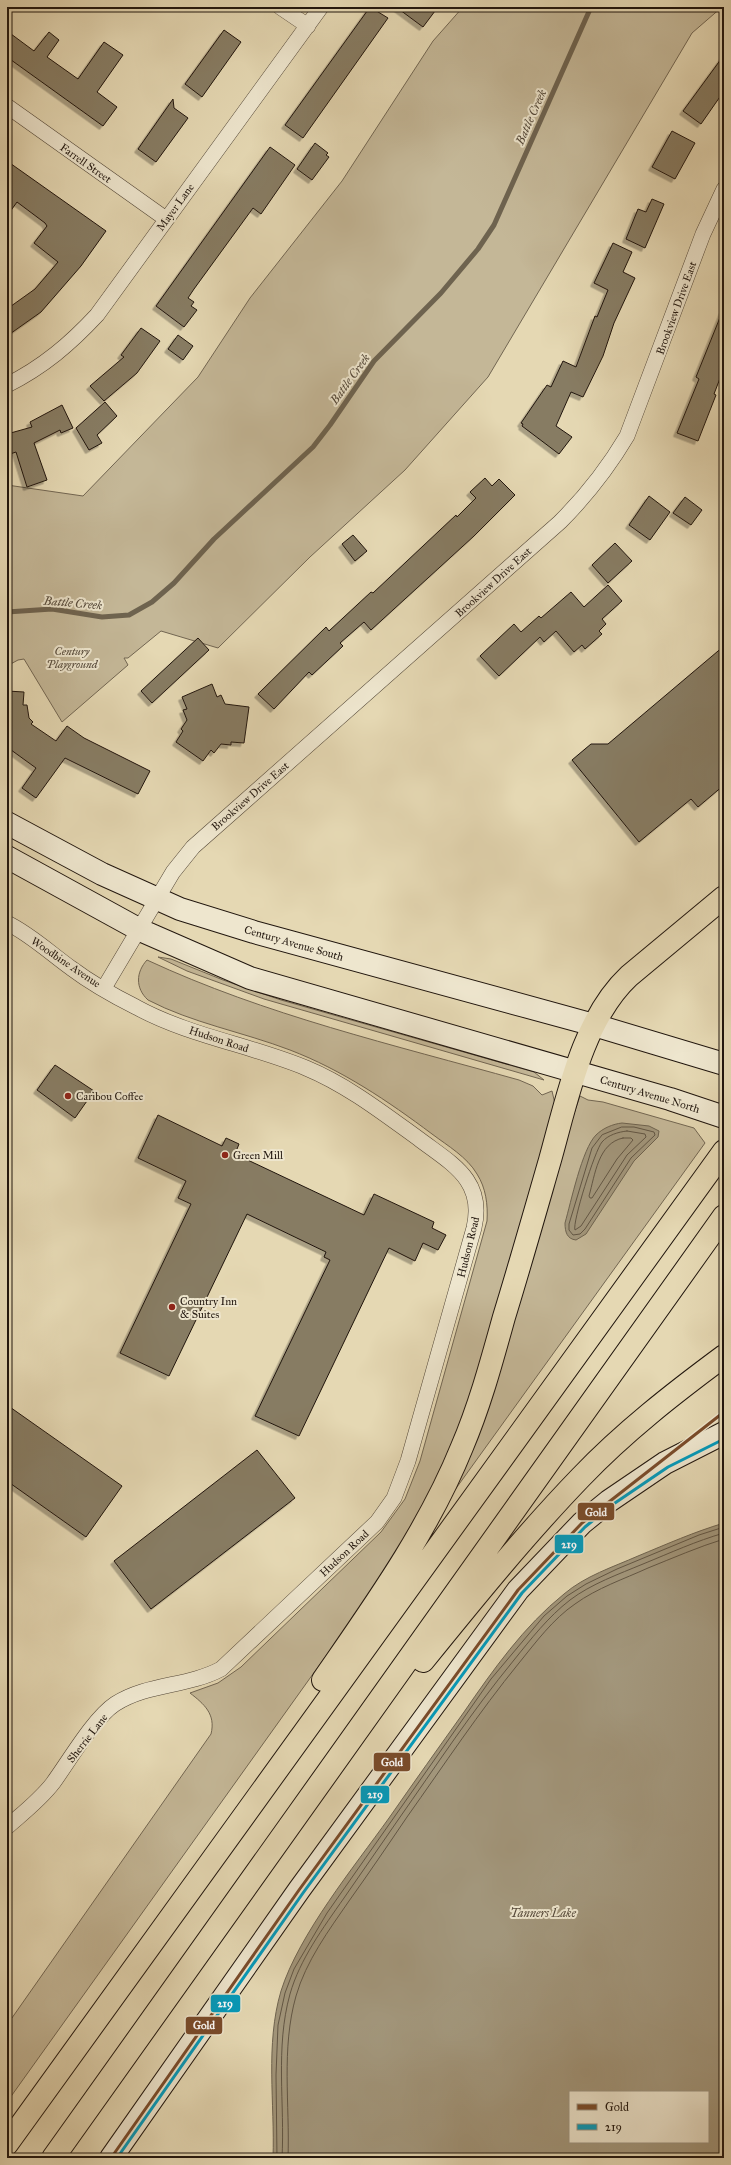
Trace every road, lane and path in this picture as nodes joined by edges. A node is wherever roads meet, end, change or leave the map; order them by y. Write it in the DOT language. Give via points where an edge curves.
graph roads {
  1 [pos="280,7"];
  2 [pos="321,7"];
  3 [pos="308,26"];
  4 [pos="7,106"];
  5 [pos="724,189"];
  6 [pos="166,219"];
  7 [pos="7,385"];
  8 [pos="7,822"];
  9 [pos="7,858"];
  10 [pos="724,897"];
  11 [pos="157,900"];
  12 [pos="7,923"];
  13 [pos="140,930"];
  14 [pos="104,988"];
  15 [pos="594,1025"];
  16 [pos="724,1064"];
  17 [pos="575,1072"];
  18 [pos="724,1117"];
  19 [pos="719,1158"];
  20 [pos="724,1216"];
  21 [pos="724,1356"];
  22 [pos="724,1433"];
  23 [pos="187,1682"];
  24 [pos="239,1821"];
  25 [pos="289,1826"];
  26 [pos="7,1827"];
  27 [pos="7,2144"];
  28 [pos="53,2158"];
  29 [pos="111,2158"];
  1 -- 3 [label="street"];
  2 -- 3 [label="street, Mayer Lane"];
  3 -- 6 [label="street, Mayer Lane"];
  4 -- 6 [label="street, Farrell Street"];
  5 -- 11 [label="street, Brookview Drive East" via="703,234 627,436 588,494 560,522 193,847 177,865"];
  6 -- 7 [label="street, Mayer Lane" via="97,315 54,357"];
  8 -- 11 [label="main road, Century Avenue South" via="102,874"];
  9 -- 13 [label="main road"];
  10 -- 15 [label="highway" via="622,983 606,1003"];
  11 -- 13 [label="street"];
  11 -- 15 [label="main road, Century Avenue South" via="248,930"];
  12 -- 14 [label="street, Woodbine Avenue" via="73,970"];
  13 -- 14 [label="street"];
  13 -- 17 [label="main road" via="250,978"];
  14 -- 23 [label="street, Hudson Road" via="137,1008 175,1024 280,1058 330,1079 381,1112 458,1169 469,1182 476,1201 474,1228 408,1461 394,1498 377,1522 221,1669 206,1677"];
  15 -- 16 [label="main road"];
  15 -- 17 [label="highway"];
  17 -- 18 [label="main road, Century Avenue North"];
  17 -- 24 [label="highway" via="488,1372 462,1447 429,1515 390,1582 320,1684"];
  19 -- 24 [label="highway"];
  20 -- 25 [label="highway"];
  21 -- 25 [label="highway" via="634,1426 581,1477 461,1614"];
  22 -- 29 [label="main road" via="665,1464 609,1501 582,1523 518,1590 299,1890"];
  23 -- 26 [label="street, Sherrie Lane" via="157,1686 134,1693 114,1705 98,1721 52,1784 33,1805"];
  24 -- 27 [label="highway"];
  25 -- 28 [label="highway"];
}
